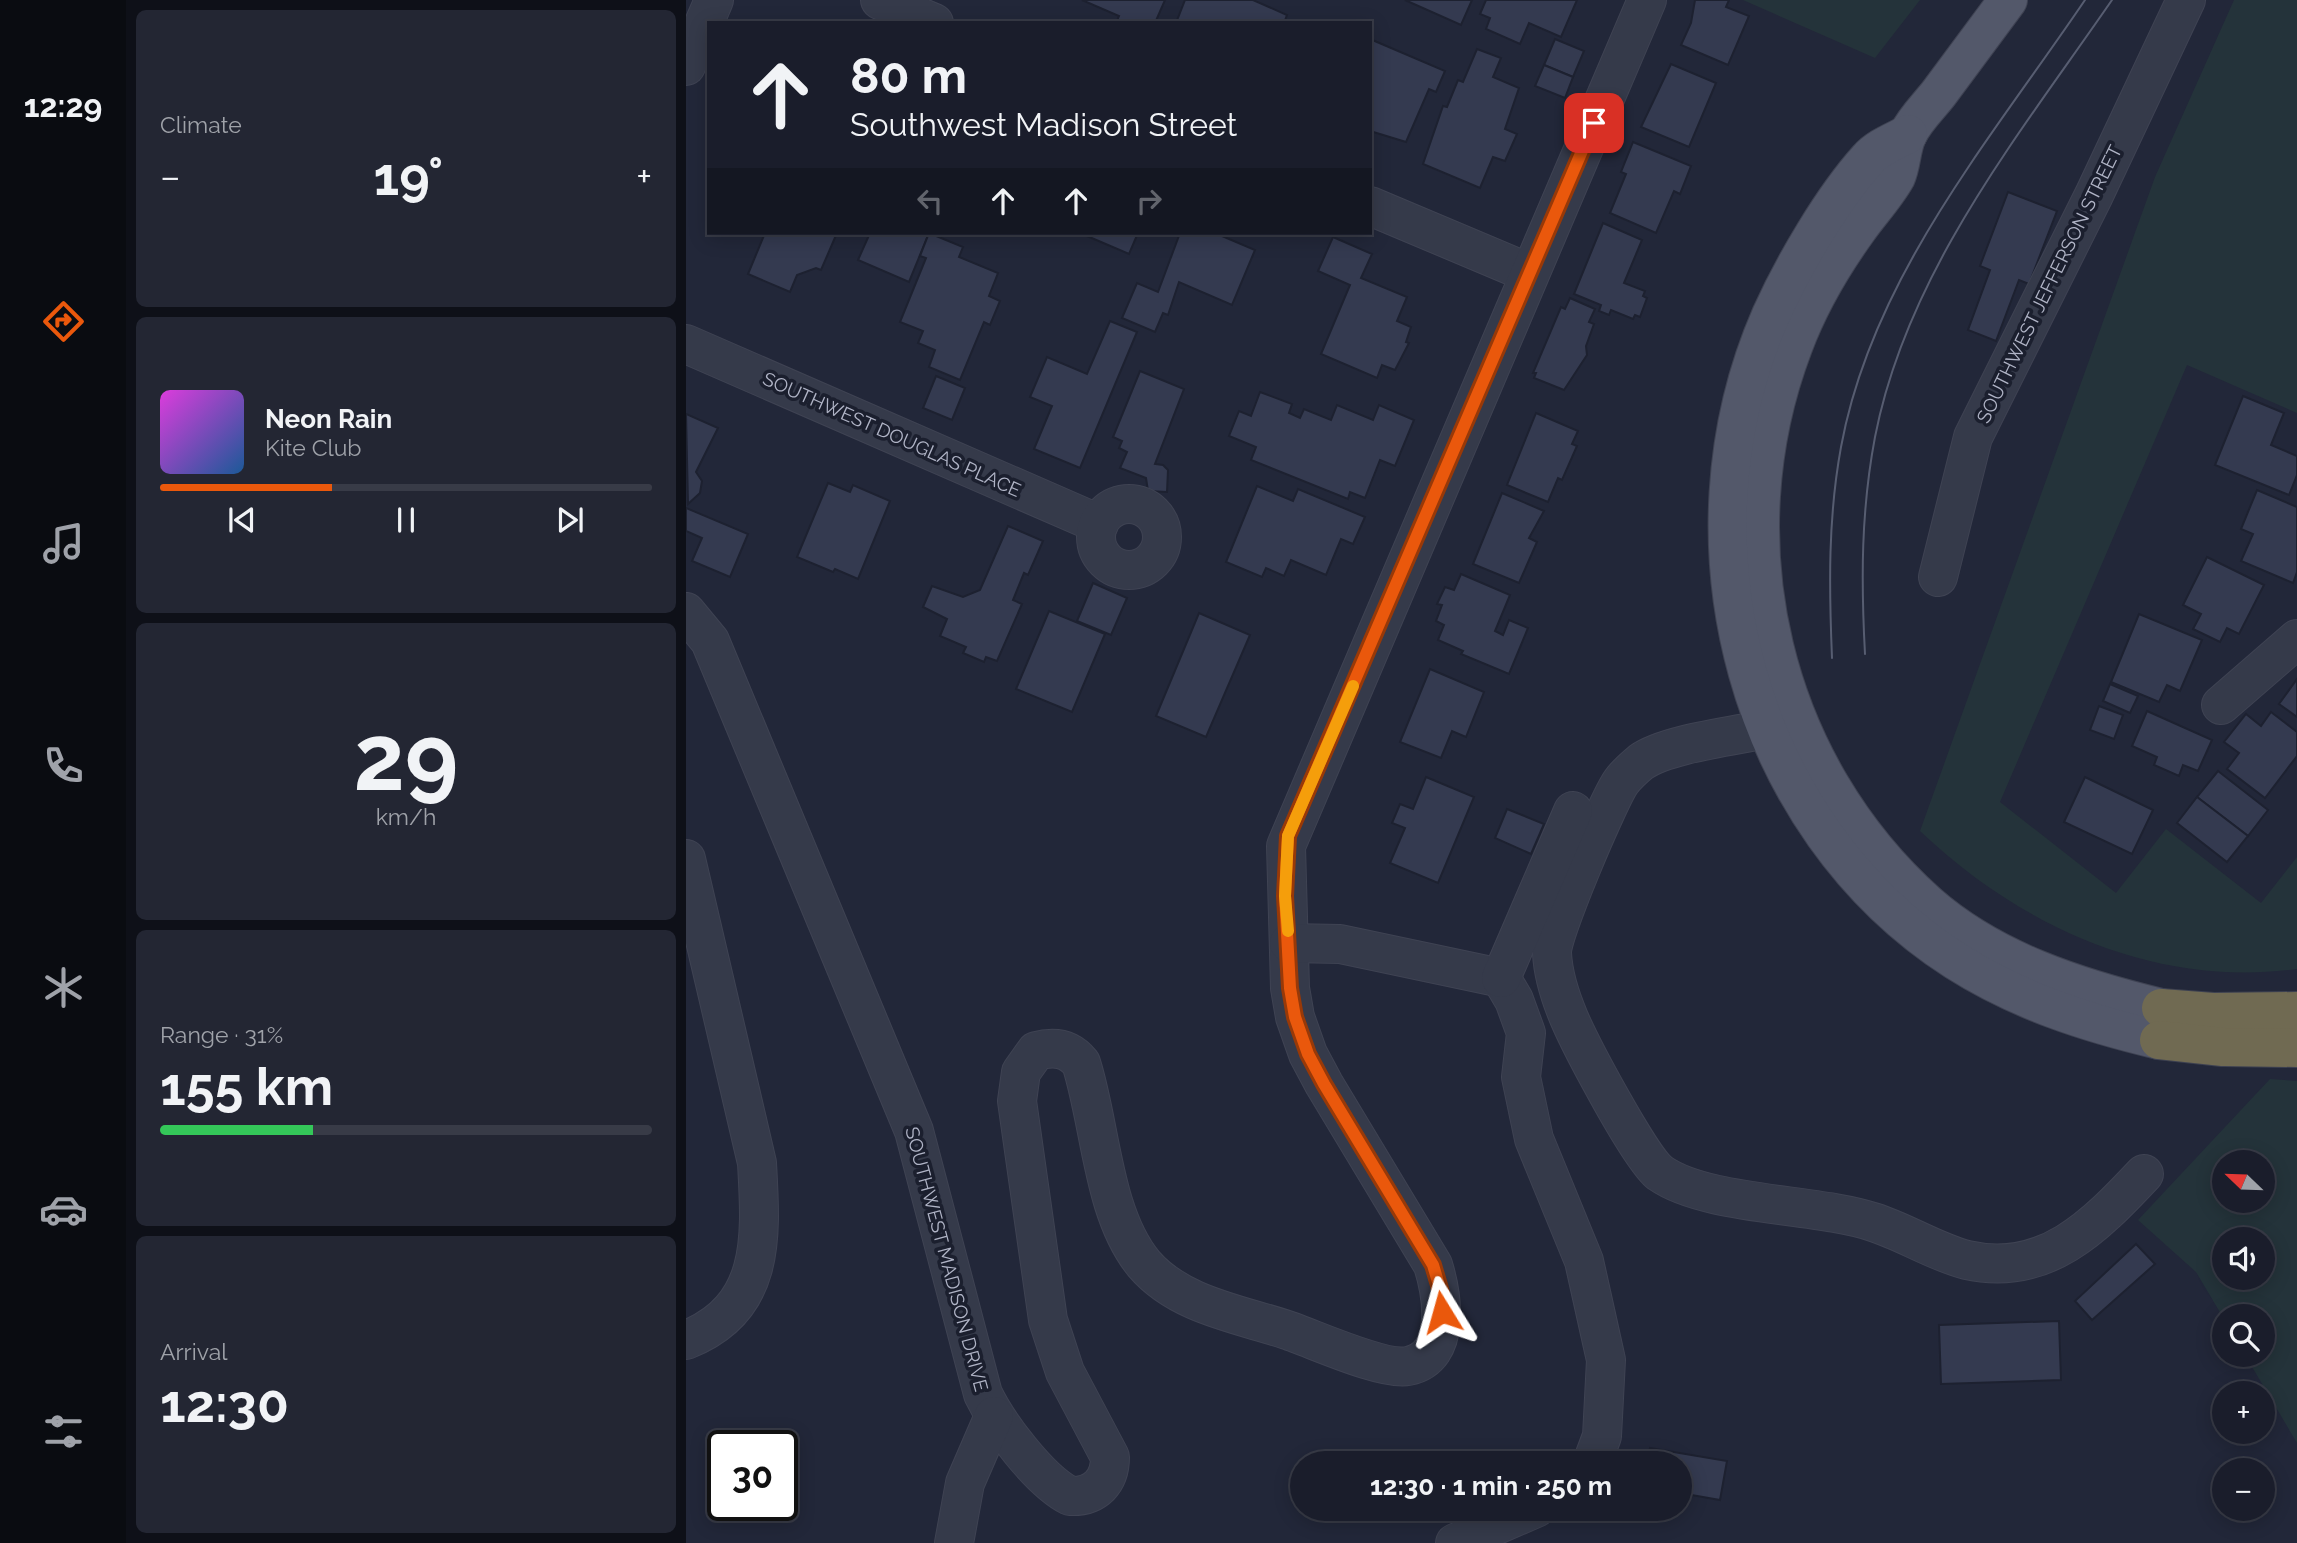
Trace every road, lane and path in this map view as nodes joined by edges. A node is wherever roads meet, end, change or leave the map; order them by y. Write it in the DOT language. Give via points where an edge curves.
graph roads {
  1 [pos="714,0"];
  2 [pos="880,0"];
  3 [pos="1647,0"];
  4 [pos="2008,0"];
  5 [pos="2186,0"];
  6 [pos="929,21"];
  7 [pos="686,66"];
  8 [pos="1908,134"];
  9 [pos="1372,207"];
  10 [pos="1529,273"];
  11 [pos="686,344"];
  12 [pos="1099,524"];
  13 [pos="1938,577"];
  14 [pos="686,612"];
  15 [pos="2297,639"];
  16 [pos="2221,705"];
  17 [pos="1766,729"];
  18 [pos="1573,811"];
  19 [pos="686,859"];
  20 [pos="1289,943"];
  21 [pos="1501,978"];
  22 [pos="2297,1011"];
  23 [pos="1569,1018"];
  24 [pos="2166,1030"];
  25 [pos="1526,1033"];
  26 [pos="2297,1048"];
  27 [pos="2144,1174"];
  28 [pos="686,1340"];
  29 [pos="994,1416"];
  30 [pos="1596,1451"];
  31 [pos="1506,1521"];
  32 [pos="954,1543"];
  33 [pos="1455,1543"];
  1 -- 7 [label="street"];
  2 -- 6 [label="street"];
  3 -- 10 [label="street"];
  4 -- 8 [label="main road"];
  5 -- 13 [label="street, SOUTHWEST JEFFERSON STREET" via="1973,437"];
  8 -- 17 [label="main road" via="1869,157 1812,237 1760,341 1746,387 1731,468 1728,570 1746,670"];
  8 -- 24 [label="main road" via="1896,176 1831,268 1793,346 1779,388 1762,472 1759,533 1771,641 1808,748 1844,811 1886,862 1930,905 1982,942 2101,993"];
  9 -- 10 [label="street"];
  10 -- 20 [label="street" via="1288,836 1285,896"];
  11 -- 12 [label="street, SOUTHWEST DOUGLAS PLACE"];
  14 -- 29 [label="street, SOUTHWEST MADISON DRIVE" via="710,641 914,1131 972,1360"];
  15 -- 16 [label="street"];
  17 -- 23 [label="street" via="1664,751 1642,761 1621,782 1552,941 1555,973"];
  17 -- 24 [label="main road" via="1821,830 1865,884 1922,937 2024,998 2068,1016"];
  18 -- 21 [label="street"];
  19 -- 28 [label="street" via="757,1163 761,1213 750,1280 721,1321"];
  20 -- 21 [label="street" via="1340,944"];
  20 -- 29 [label="street, SOUTHWEST MADISON DRIVE" via="1294,1007 1308,1054 1433,1265 1442,1312 1433,1348 1408,1366 1380,1363 1225,1312 1161,1279 1144,1263 1116,1211 1081,1063 1074,1054 1049,1048 1036,1051 1027,1060 1017,1101 1048,1320 1065,1372 1110,1457 1105,1482 1078,1496 1060,1491"];
  21 -- 25 [label="street"];
  22 -- 24 [label="highway" via="2213,1012"];
  23 -- 25 [label="street"];
  23 -- 27 [label="street" via="1641,1151 1657,1171 1676,1183 1872,1221 1965,1259 2001,1266 2033,1260 2074,1240"];
  24 -- 26 [label="highway" via="2223,1047"];
  25 -- 30 [label="street" via="1521,1077 1534,1139 1584,1261 1606,1360 1602,1436"];
  29 -- 32 [label="street" via="965,1483"];
  31 -- 33 [label="street"];
}
